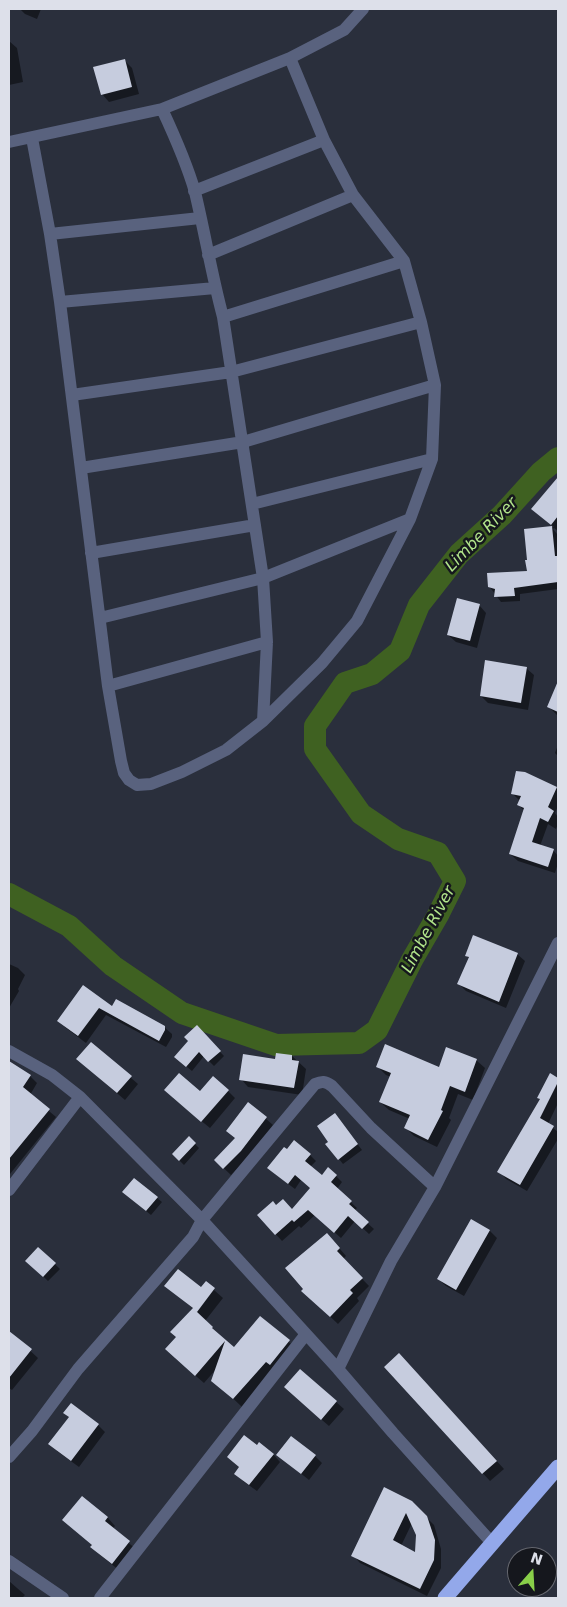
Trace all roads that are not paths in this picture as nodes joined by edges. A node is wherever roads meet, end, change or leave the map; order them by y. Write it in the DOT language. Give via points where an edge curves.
graph roads {
  1 [pos="363,9"];
  2 [pos="290,58"];
  3 [pos="162,110"];
  4 [pos="32,138"];
  5 [pos="324,140"];
  6 [pos="9,142"];
  7 [pos="194,192"];
  8 [pos="353,195"];
  9 [pos="200,218"];
  10 [pos="50,234"];
  11 [pos="208,255"];
  12 [pos="404,261"];
  13 [pos="215,288"];
  14 [pos="60,302"];
  15 [pos="223,317"];
  16 [pos="421,322"];
  17 [pos="231,372"];
  18 [pos="435,385"];
  19 [pos="72,395"];
  20 [pos="242,442"];
  21 [pos="432,459"];
  22 [pos="81,468"];
  23 [pos="252,504"];
  24 [pos="410,519"];
  25 [pos="256,525"];
  26 [pos="91,553"];
  27 [pos="263,578"];
  28 [pos="100,618"];
  29 [pos="266,642"];
  30 [pos="108,686"];
  31 [pos="263,721"];
  32 [pos="558,943"];
  33 [pos="9,1050"];
  34 [pos="80,1097"];
  35 [pos="435,1186"];
  36 [pos="9,1190"];
  37 [pos="202,1220"];
  38 [pos="306,1334"];
  39 [pos="338,1369"];
  40 [pos="9,1457"];
  41 [pos="558,1467"];
  42 [pos="492,1543"];
  43 [pos="9,1561"];
  44 [pos="63,1598"];
  45 [pos="100,1598"];
  46 [pos="445,1598"];
  1 -- 2 [label="street" via="344,30"];
  2 -- 3 [label="street"];
  2 -- 5 [label="street"];
  3 -- 4 [label="street"];
  3 -- 7 [label="street" via="182,154"];
  4 -- 6 [label="street"];
  4 -- 10 [label="street"];
  5 -- 7 [label="street"];
  5 -- 8 [label="street"];
  7 -- 9 [label="street"];
  8 -- 11 [label="street"];
  8 -- 12 [label="street"];
  9 -- 10 [label="street"];
  9 -- 11 [label="street"];
  10 -- 14 [label="street"];
  11 -- 13 [label="street"];
  12 -- 15 [label="street"];
  12 -- 16 [label="street"];
  13 -- 14 [label="street"];
  13 -- 15 [label="street"];
  14 -- 19 [label="street"];
  15 -- 17 [label="street"];
  16 -- 17 [label="street"];
  16 -- 18 [label="street"];
  17 -- 19 [label="street"];
  17 -- 20 [label="street"];
  18 -- 20 [label="street"];
  18 -- 21 [label="street"];
  19 -- 22 [label="street"];
  20 -- 22 [label="street"];
  20 -- 23 [label="street"];
  21 -- 23 [label="street"];
  21 -- 24 [label="street"];
  22 -- 26 [label="street"];
  23 -- 25 [label="street"];
  24 -- 27 [label="street"];
  24 -- 31 [label="street" via="357,621 322,663"];
  25 -- 26 [label="street"];
  25 -- 27 [label="street"];
  26 -- 28 [label="street"];
  27 -- 28 [label="street"];
  27 -- 29 [label="street"];
  28 -- 30 [label="street"];
  29 -- 30 [label="street"];
  29 -- 31 [label="street"];
  30 -- 31 [label="street" via="124,773 138,786 174,775 226,750"];
  32 -- 35 [label="street"];
  33 -- 34 [label="street" via="52,1075"];
  34 -- 36 [label="street"];
  34 -- 37 [label="street"];
  35 -- 37 [label="street" via="332,1086 322,1081 314,1084"];
  35 -- 39 [label="street" via="391,1262"];
  37 -- 38 [label="street"];
  37 -- 40 [label="street" via="193,1236 78,1369"];
  38 -- 39 [label="street"];
  38 -- 45 [label="street"];
  39 -- 42 [label="street"];
  41 -- 42 [label="highway"];
  42 -- 46 [label="highway"];
  43 -- 44 [label="street"];
}
